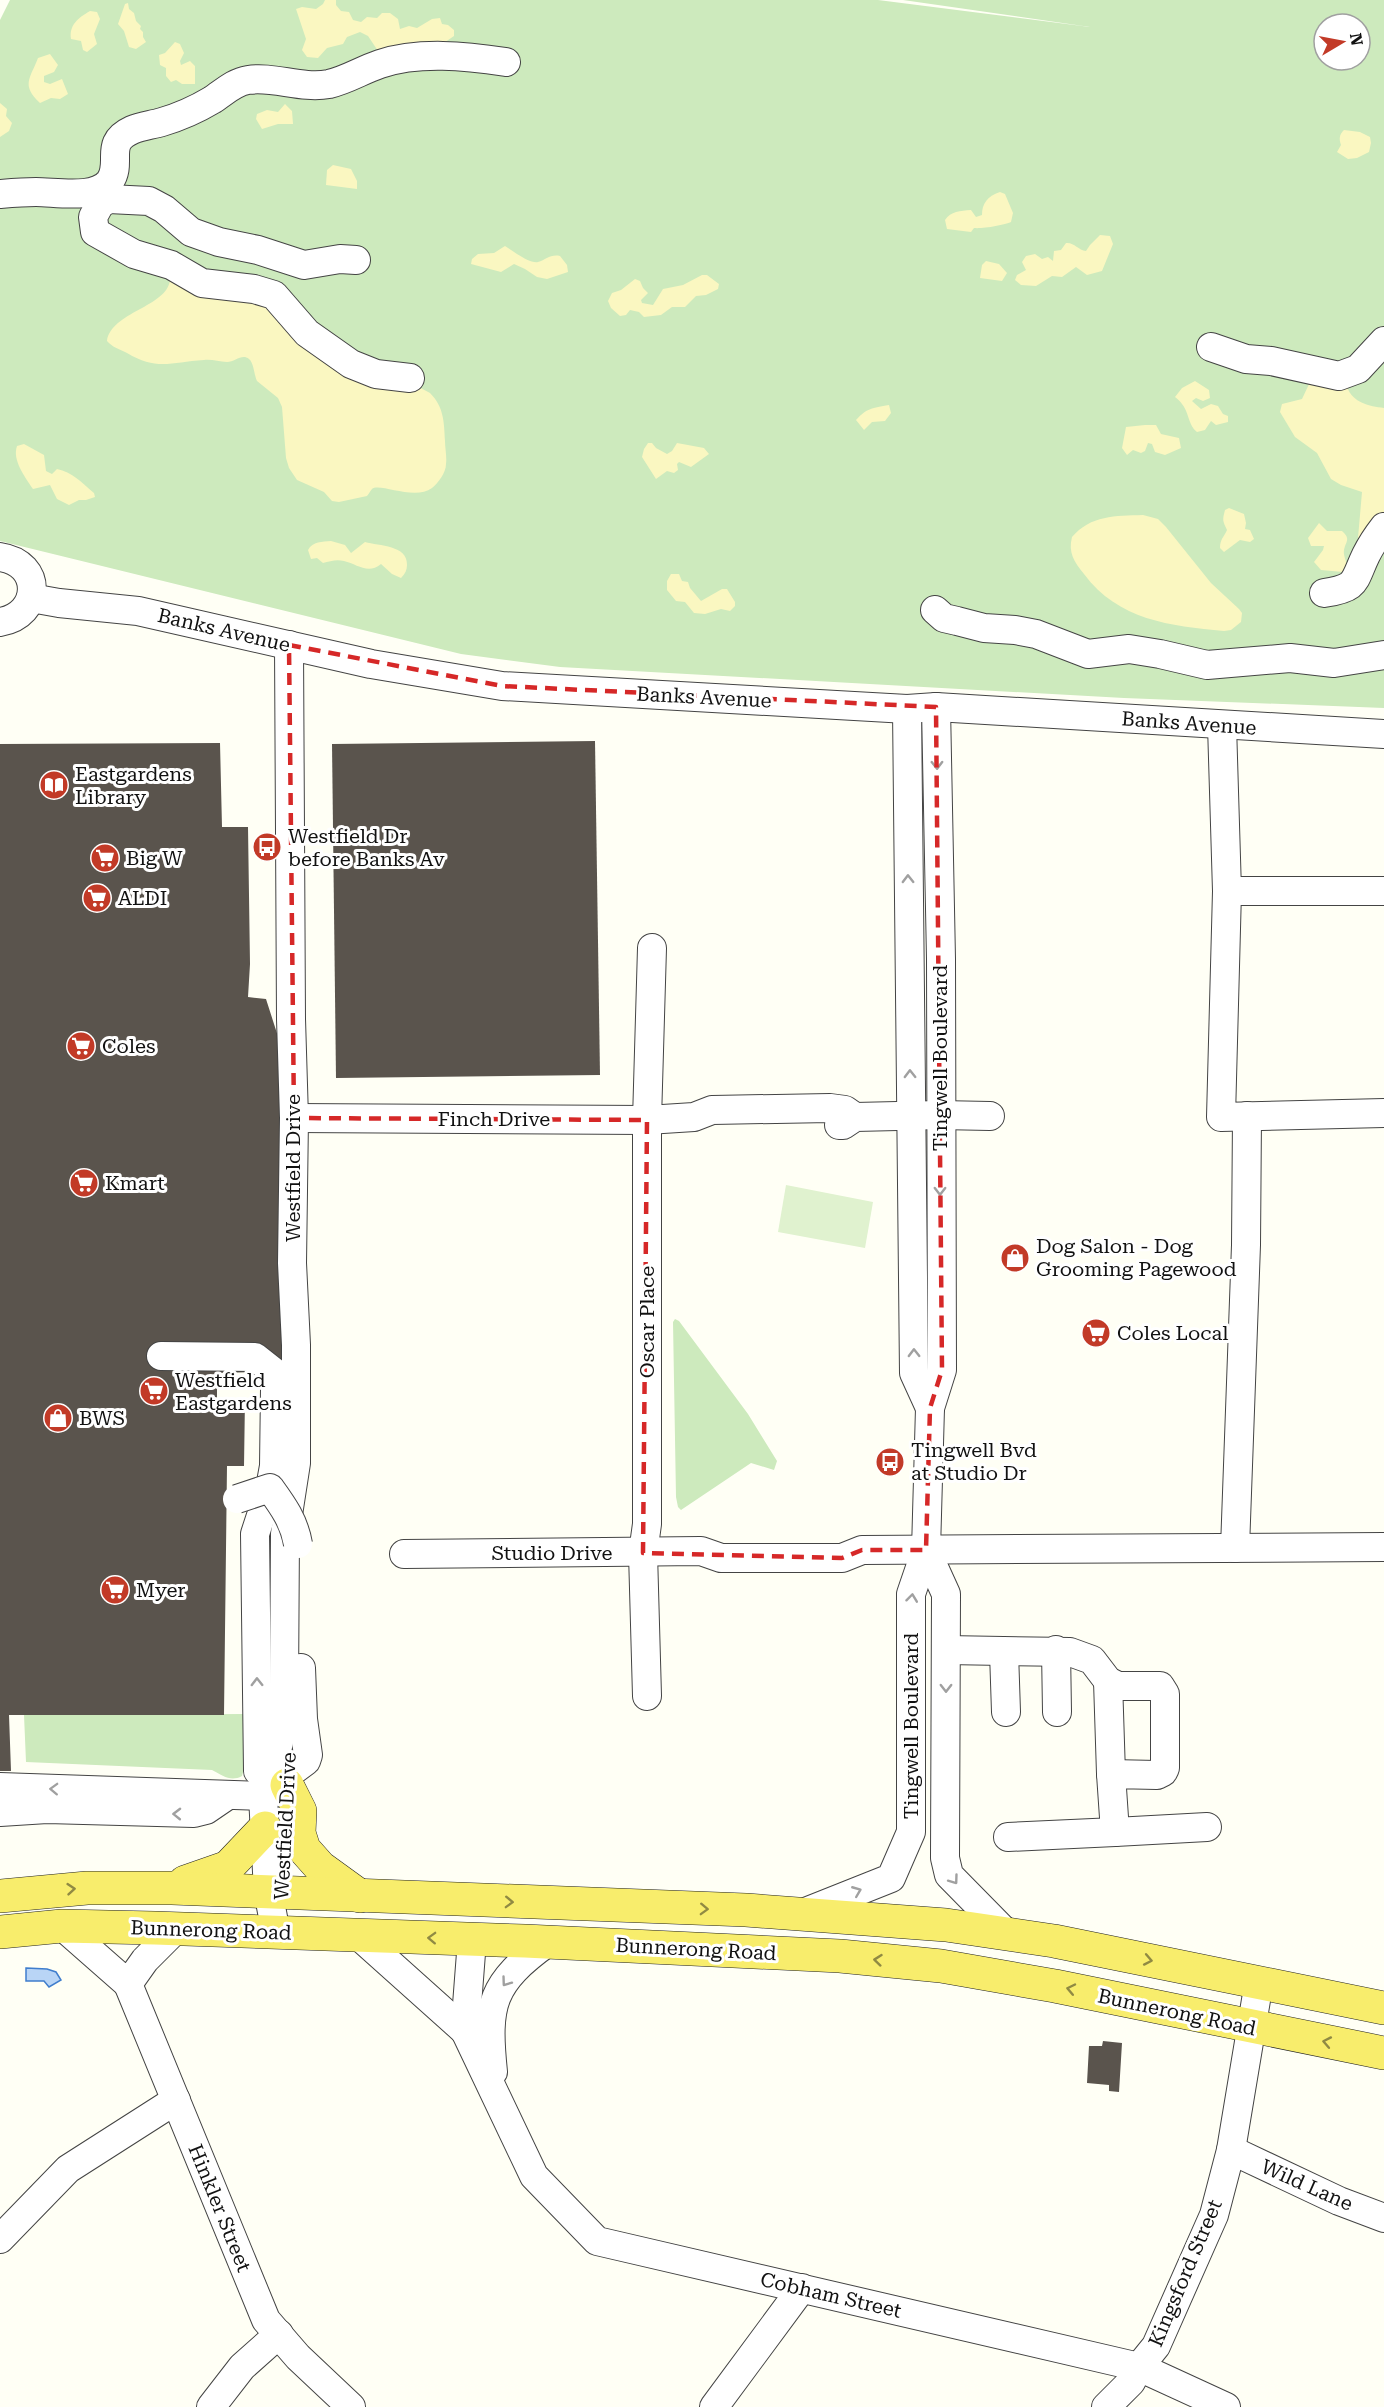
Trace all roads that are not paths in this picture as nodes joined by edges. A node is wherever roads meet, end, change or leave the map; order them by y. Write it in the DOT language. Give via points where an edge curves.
graph roads {
  1 [pos="506,62"];
  2 [pos="0,194"];
  3 [pos="356,260"];
  4 [pos="1384,341"];
  5 [pos="1211,347"];
  6 [pos="1373,366"];
  7 [pos="410,378"];
  8 [pos="1384,527"];
  9 [pos="0,557"];
  10 [pos="1324,593"];
  11 [pos="31,598"];
  12 [pos="935,610"];
  13 [pos="0,622"];
  14 [pos="289,645"];
  15 [pos="1384,655"];
  16 [pos="936,707"];
  17 [pos="907,709"];
  18 [pos="1222,726"];
  19 [pos="1384,735"];
  20 [pos="1227,891"];
  21 [pos="1384,891"];
  22 [pos="651,948"];
  23 [pos="1384,1113"];
  24 [pos="940,1115"];
  25 [pos="910,1116"];
  26 [pos="990,1116"];
  27 [pos="1247,1116"];
  28 [pos="294,1118"];
  29 [pos="647,1120"];
  30 [pos="161,1356"];
  31 [pos="930,1408"];
  32 [pos="272,1477"];
  33 [pos="255,1534"];
  34 [pos="1384,1547"];
  35 [pos="1235,1548"];
  36 [pos="926,1550"];
  37 [pos="643,1553"];
  38 [pos="404,1554"];
  39 [pos="946,1650"];
  40 [pos="1056,1650"];
  41 [pos="1004,1652"];
  42 [pos="1108,1681"];
  43 [pos="647,1696"];
  44 [pos="1006,1712"];
  45 [pos="1057,1712"];
  46 [pos="1111,1774"];
  47 [pos="275,1784"];
  48 [pos="0,1787"];
  49 [pos="230,1794"];
  50 [pos="0,1812"];
  51 [pos="1207,1827"];
  52 [pos="265,1828"];
  53 [pos="1114,1832"];
  54 [pos="1008,1836"];
  55 [pos="172,1888"];
  56 [pos="4,1890"];
  57 [pos="276,1892"];
  58 [pos="360,1896"];
  59 [pos="802,1913"];
  60 [pos="62,1926"];
  61 [pos="176,1929"];
  62 [pos="0,1932"];
  63 [pos="276,1933"];
  64 [pos="1008,1935"];
  65 [pos="359,1936"];
  66 [pos="472,1940"];
  67 [pos="548,1942"];
  68 [pos="1259,1982"];
  69 [pos="128,1984"];
  70 [pos="1384,2008"];
  71 [pos="1251,2027"];
  72 [pos="465,2031"];
  73 [pos="1384,2053"];
  74 [pos="176,2100"];
  75 [pos="498,2103"];
  76 [pos="1231,2150"];
  77 [pos="1384,2218"];
  78 [pos="0,2239"];
  79 [pos="802,2288"];
  80 [pos="279,2334"];
  81 [pos="1138,2367"];
  82 [pos="211,2407"];
  83 [pos="351,2407"];
  84 [pos="714,2407"];
  85 [pos="1106,2407"];
  86 [pos="1226,2407"];
  1 -- 2 [label="street" via="437,56 394,60 326,84 242,81 204,105 123,135 114,151 110,182 101,187 76,194"];
  3 -- 7 [label="street" via="304,266 219,242 197,235 149,201 109,199 100,204 93,217 96,232 134,254 171,265 208,285 274,295 308,333 351,364 376,374"];
  4 -- 6 [label="street"];
  5 -- 6 [label="street" via="1246,359 1333,376"];
  8 -- 10 [label="street" via="1366,556 1358,579"];
  9 -- 11 [label="street" via="10,558 26,570"];
  11 -- 13 [label="street" via="21,615"];
  11 -- 14 [label="street, Banks Avenue" via="138,611"];
  12 -- 15 [label="street" via="944,618 1036,634 1088,654 1129,649 1208,665 1290,658 1340,663"];
  14 -- 17 [label="street, Banks Avenue" via="438,677 502,686"];
  14 -- 28 [label="street, Westfield Drive"];
  16 -- 17 [label="street, Banks Avenue"];
  16 -- 18 [label="street, Banks Avenue"];
  16 -- 24 [label="street, Tingwell Boulevard, one-way"];
  25 -- 17 [label="street, Tingwell Boulevard, one-way"];
  18 -- 19 [label="street, Banks Avenue"];
  18 -- 20 [label="street"];
  20 -- 21 [label="street"];
  20 -- 27 [label="street" via="1221,1117"];
  22 -- 29 [label="street, Oscar Place"];
  23 -- 27 [label="street"];
  24 -- 25 [label="street, Finch Drive"];
  24 -- 26 [label="street, Finch Drive"];
  24 -- 31 [label="street, Tingwell Boulevard, one-way" via="942,1370"];
  25 -- 29 [label="street, Finch Drive" via="855,1117 845,1110 830,1108 712,1110 694,1117"];
  31 -- 25 [label="street, Tingwell Boulevard, one-way" via="914,1373"];
  27 -- 35 [label="street"];
  28 -- 29 [label="street, Finch Drive"];
  28 -- 47 [label="street, Westfield Drive" via="296,1463 285,1534 284,1690 291,1729"];
  29 -- 37 [label="street, Oscar Place" via="647,1524"];
  30 -- 32 [label="street" via="255,1357 274,1372"];
  31 -- 36 [label="street, Tingwell Boulevard"];
  32 -- 33 [label="street"];
  32 -- 33 [label="street, bridge" via="232,1498 247,1514"];
  32 -- 47 [label="street, bridge" via="298,1544 303,1719 308,1755 306,1761"];
  47 -- 33 [label="street, one-way" via="258,1771"];
  34 -- 35 [label="street, Studio Drive"];
  35 -- 36 [label="street, Studio Drive"];
  36 -- 37 [label="street, Studio Drive" via="862,1550 842,1542 721,1542 701,1551"];
  36 -- 39 [label="street, Tingwell Boulevard" via="946,1594"];
  59 -- 36 [label="street, Tingwell Boulevard, one-way" via="891,1878 911,1832 911,1594"];
  37 -- 38 [label="street, Studio Drive"];
  37 -- 43 [label="street, Oscar Place"];
  39 -- 41 [label="street"];
  39 -- 64 [label="street, Tingwell Boulevard, one-way" via="945,1858 949,1875"];
  40 -- 41 [label="street"];
  40 -- 42 [label="street" via="1092,1660"];
  40 -- 45 [label="street"];
  41 -- 44 [label="street"];
  42 -- 46 [label="street"];
  42 -- 46 [label="street" via="1118,1686 1160,1686 1166,1704 1163,1772"];
  46 -- 53 [label="street"];
  47 -- 49 [label="street"];
  47 -- 52 [label="street, Westfield Drive"];
  47 -- 57 [label="street, Westfield Drive"];
  47 -- 58 [label="main road" via="300,1811 299,1833 304,1849 320,1867"];
  49 -- 48 [label="street, one-way"];
  49 -- 50 [label="street, one-way" via="195,1813 47,1809"];
  51 -- 53 [label="street"];
  52 -- 55 [label="main road" via="228,1867"];
  52 -- 57 [label="street, Westfield Drive"];
  53 -- 54 [label="street"];
  56 -- 55 [label="main road, Bunnerong Road, one-way"];
  55 -- 57 [label="main road, Bunnerong Road"];
  57 -- 58 [label="main road, Bunnerong Road"];
  57 -- 63 [label="street, Westfield Drive"];
  58 -- 59 [label="main road, Bunnerong Road, one-way"];
  59 -- 64 [label="main road, Bunnerong Road" via="946,1925"];
  60 -- 61 [label="main road, Bunnerong Road"];
  60 -- 62 [label="main road, Bunnerong Road"];
  60 -- 69 [label="street, Hinkler Street"];
  61 -- 63 [label="main road, Bunnerong Road"];
  61 -- 69 [label="street"];
  63 -- 65 [label="main road, Bunnerong Road"];
  64 -- 68 [label="main road, Bunnerong Road, one-way"];
  66 -- 65 [label="main road, Bunnerong Road, one-way"];
  65 -- 72 [label="street, Cobham Street"];
  66 -- 67 [label="main road, Bunnerong Road"];
  66 -- 72 [label="street, Cobham Street"];
  71 -- 67 [label="main road, Bunnerong Road, one-way" via="941,1966 840,1956"];
  67 -- 75 [label="street, Cobham Street, one-way" via="523,1960 492,2003 489,2032"];
  68 -- 70 [label="main road, Bunnerong Road"];
  68 -- 71 [label="street, Kingsford Street"];
  69 -- 74 [label="street, Hinkler Street"];
  73 -- 71 [label="main road, Bunnerong Road, one-way"];
  71 -- 76 [label="street, Kingsford Street"];
  72 -- 75 [label="street, Cobham Street"];
  74 -- 78 [label="street" via="68,2169"];
  74 -- 80 [label="street, Hinkler Street" via="266,2320"];
  75 -- 79 [label="street, Cobham Street" via="534,2176 597,2241"];
  76 -- 77 [label="street, Wild Lane"];
  76 -- 81 [label="street, Kingsford Street" via="1214,2215 1156,2346"];
  79 -- 81 [label="street, Cobham Street"];
  79 -- 84 [label="street"];
  80 -- 82 [label="street" via="242,2367"];
  80 -- 83 [label="street, Hinkler Street"];
  81 -- 85 [label="street, Kingsford Street" via="1131,2382"];
  81 -- 86 [label="street, Cobham Street"];
}
